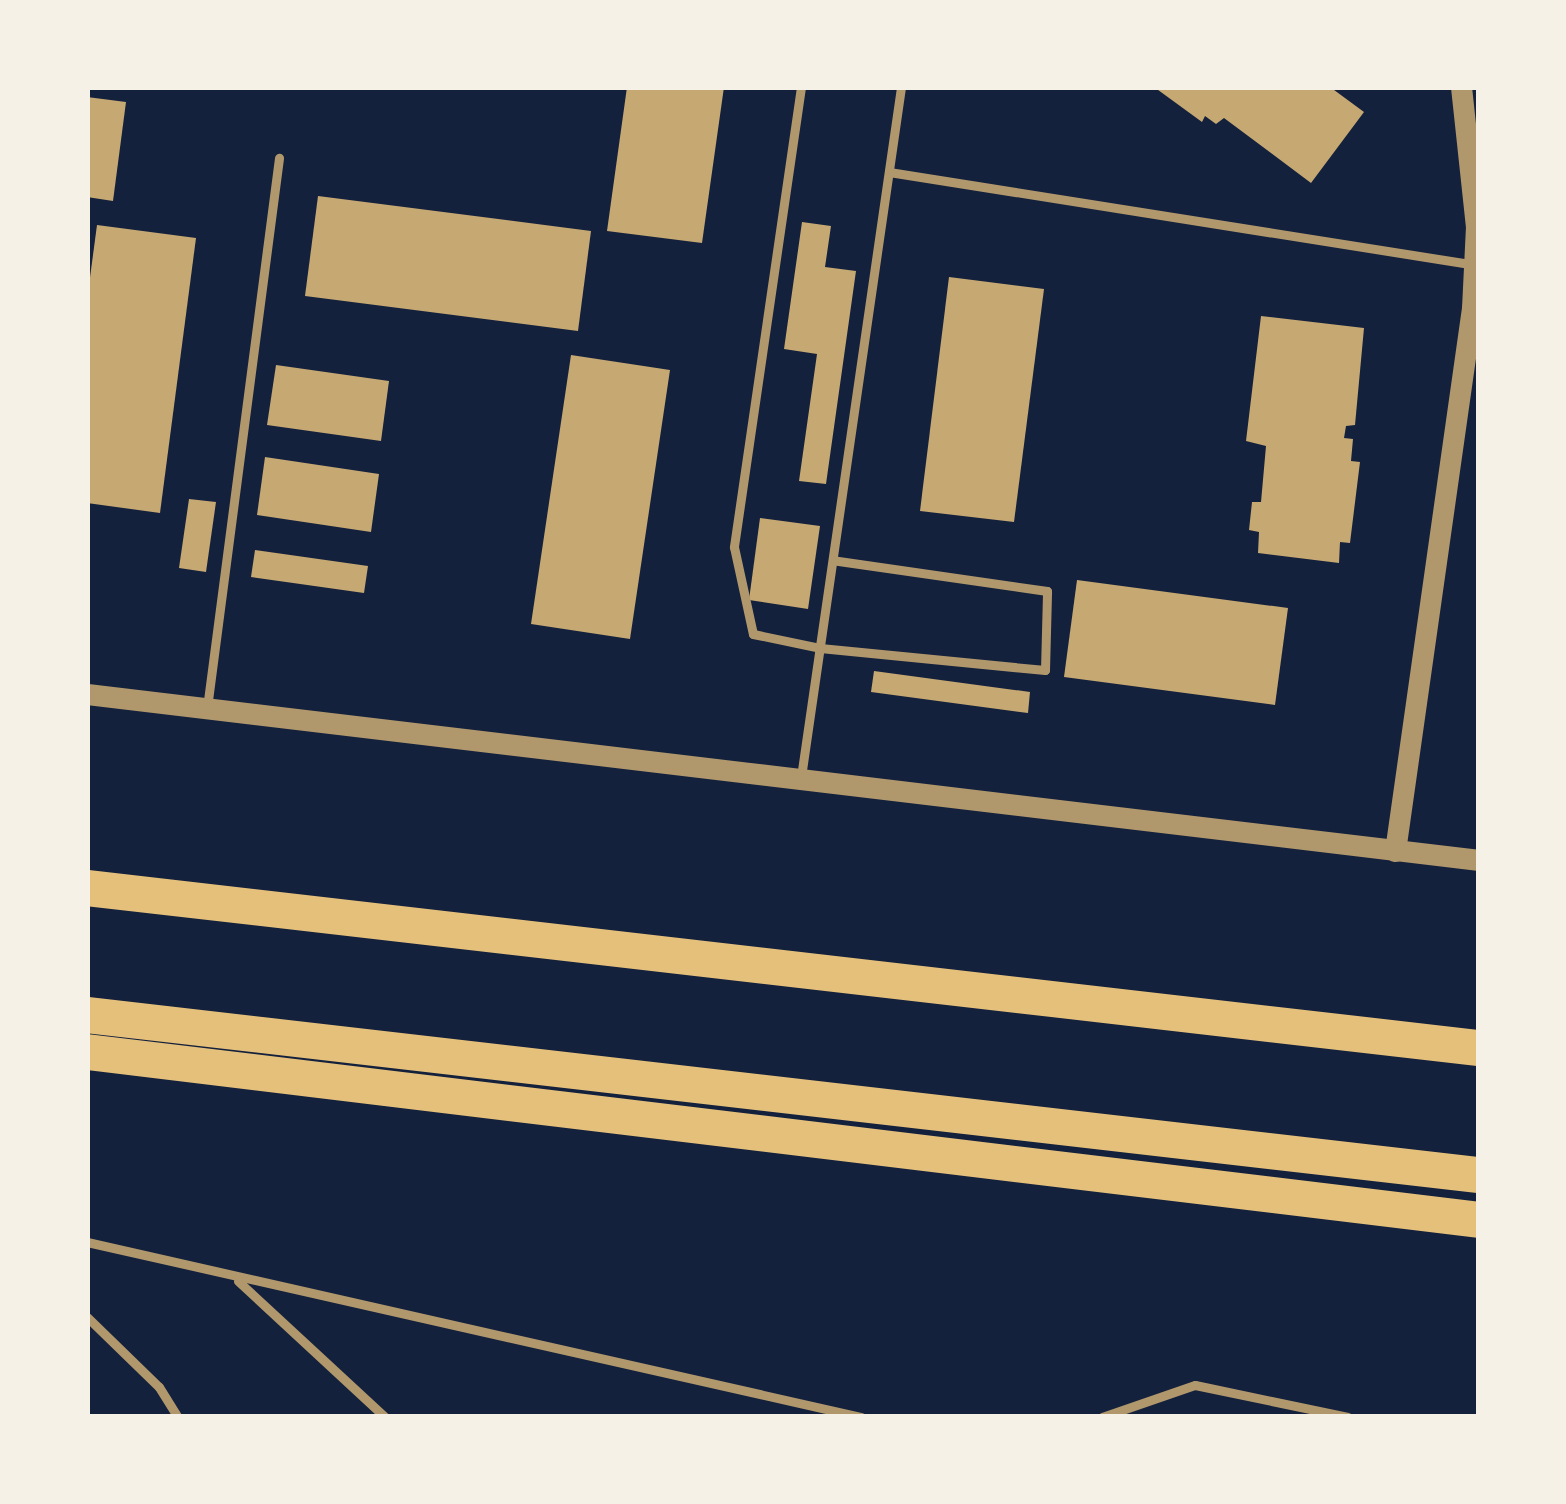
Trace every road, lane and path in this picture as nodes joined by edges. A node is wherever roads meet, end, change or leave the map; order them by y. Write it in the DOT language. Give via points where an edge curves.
graph roads {
  1 [pos="801,87"];
  2 [pos="901,87"];
  3 [pos="1461,87"];
  4 [pos="279,158"];
  5 [pos="889,172"];
  6 [pos="1474,265"];
  7 [pos="833,560"];
  8 [pos="820,648"];
  9 [pos="87,694"];
  10 [pos="207,708"];
  11 [pos="801,777"];
  12 [pos="1395,851"];
  13 [pos="1479,860"];
  14 [pos="87,888"];
  15 [pos="87,1015"];
  16 [pos="1479,1048"];
  17 [pos="87,1052"];
  18 [pos="1479,1175"];
  19 [pos="1479,1220"];
  20 [pos="87,1242"];
  21 [pos="234,1278"];
  22 [pos="87,1317"];
  23 [pos="178,1417"];
  24 [pos="385,1417"];
  25 [pos="860,1417"];
  26 [pos="1102,1417"];
  27 [pos="1348,1417"];
  1 -- 8 [label="lane" via="734,548 753,634"];
  2 -- 5 [label="lane"];
  3 -- 6 [label="street" via="1473,162"];
  4 -- 10 [label="lane"];
  5 -- 6 [label="lane"];
  5 -- 7 [label="lane"];
  6 -- 12 [label="street"];
  7 -- 8 [label="lane"];
  7 -- 8 [label="lane" via="1047,591 1045,670"];
  8 -- 11 [label="lane"];
  9 -- 10 [label="street"];
  10 -- 11 [label="street"];
  11 -- 12 [label="street"];
  12 -- 13 [label="street"];
  14 -- 16 [label="highway"];
  15 -- 18 [label="highway"];
  17 -- 19 [label="highway"];
  20 -- 21 [label="lane"];
  21 -- 24 [label="lane"];
  21 -- 25 [label="lane"];
  22 -- 23 [label="lane"];
  26 -- 27 [label="lane" via="1195,1385"];
}
